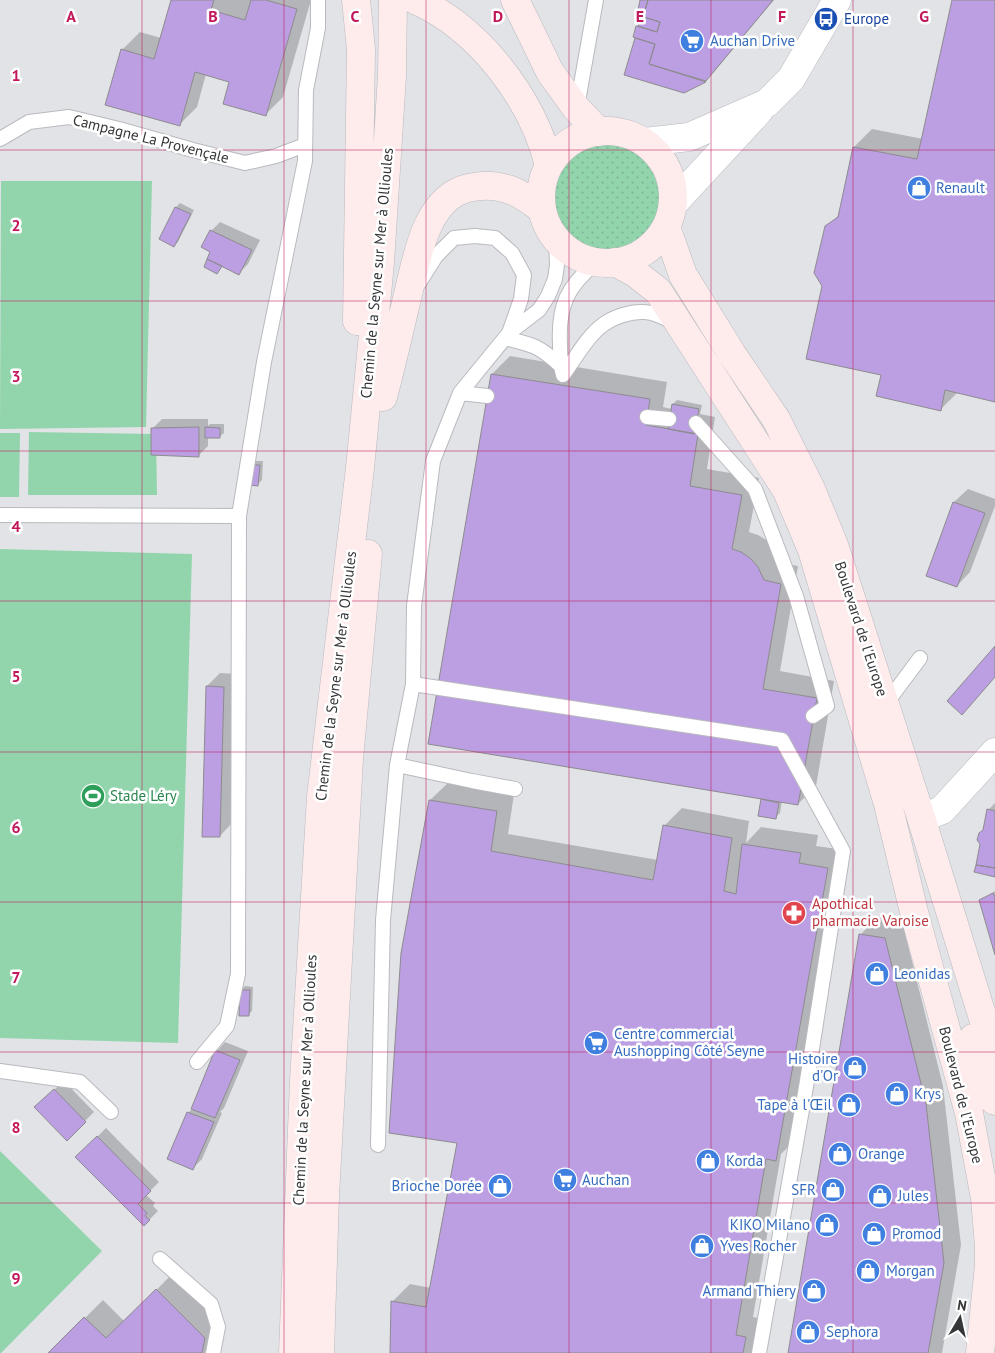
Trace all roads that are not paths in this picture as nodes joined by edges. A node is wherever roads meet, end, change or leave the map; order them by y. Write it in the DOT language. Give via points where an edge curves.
graph roads {
  1 [pos="318,0"];
  2 [pos="356,0"];
  3 [pos="393,0"];
  4 [pos="407,0"];
  5 [pos="415,0"];
  6 [pos="515,0"];
  7 [pos="596,0"];
  8 [pos="837,0"];
  9 [pos="399,76"];
  10 [pos="767,102"];
  11 [pos="576,108"];
  12 [pos="599,132"];
  13 [pos="0,139"];
  14 [pos="645,142"];
  15 [pos="305,145"];
  16 [pos="549,165"];
  17 [pos="542,209"];
  18 [pos="670,216"];
  19 [pos="556,239"];
  20 [pos="606,262"];
  21 [pos="406,303"];
  22 [pos="685,330"];
  23 [pos="507,336"];
  24 [pos="562,370"];
  25 [pos="460,394"];
  26 [pos="488,396"];
  27 [pos="383,397"];
  28 [pos="648,417"];
  29 [pos="669,419"];
  30 [pos="696,423"];
  31 [pos="0,515"];
  32 [pos="239,516"];
  33 [pos="920,658"];
  34 [pos="413,684"];
  35 [pos="885,705"];
  36 [pos="813,716"];
  37 [pos="397,765"];
  38 [pos="990,766"];
  39 [pos="515,788"];
  40 [pos="321,797"];
  41 [pos="922,818"];
  42 [pos="892,824"];
  43 [pos="905,870"];
  44 [pos="995,1057"];
  45 [pos="197,1062"];
  46 [pos="0,1071"];
  47 [pos="995,1101"];
  48 [pos="111,1112"];
  49 [pos="378,1145"];
  50 [pos="160,1258"];
  51 [pos="213,1353"];
  52 [pos="293,1353"];
  53 [pos="320,1353"];
  54 [pos="759,1353"];
  55 [pos="980,1353"];
  1 -- 15 [label="lane" via="318,28 306,90"];
  2 -- 40 [label="main road" via="361,49 357,338 336,566"];
  3 -- 9 [label="main road, Chemin de la Seyne sur Mer à Ollioules"];
  4 -- 9 [label="main road, Chemin de la Seyne sur Mer à Ollioules"];
  5 -- 16 [label="main road" via="451,20 503,73 522,98 546,150"];
  6 -- 11 [label="main road" via="550,72"];
  7 -- 11 [label="lane"];
  8 -- 10 [label="street" via="791,79"];
  9 -- 27 [label="main road, Chemin de la Seyne sur Mer à Ollioules"];
  9 -- 40 [label="main road, Chemin de la Seyne sur Mer à Ollioules" via="361,459"];
  10 -- 14 [label="street" via="690,137"];
  10 -- 18 [label="street"];
  11 -- 12 [label="main road"];
  12 -- 14 [label="main road" via="615,131"];
  12 -- 16 [label="main road" via="570,142"];
  13 -- 15 [label="lane, Campagne La Provençale" via="30,122 69,117 245,163"];
  14 -- 18 [label="main road" via="658,154 673,186"];
  15 -- 32 [label="lane" via="305,161 264,362"];
  16 -- 17 [label="main road" via="543,180"];
  17 -- 19 [label="main road"];
  17 -- 21 [label="main road" via="498,186 480,185 460,190 444,200 424,238"];
  18 -- 20 [label="main road" via="657,240 645,251 631,259"];
  18 -- 35 [label="main road, Boulevard de l'Europe" via="683,274 776,420 811,489 834,545"];
  19 -- 20 [label="main road" via="582,258"];
  19 -- 23 [label="lane" via="555,280 548,296 539,310"];
  20 -- 22 [label="main road, Boulevard de l'Europe" via="635,273 658,291"];
  20 -- 24 [label="lane" via="583,273 564,304 559,322"];
  21 -- 23 [label="lane" via="436,256 454,238 495,238 512,253 524,275 521,299"];
  21 -- 27 [label="main road"];
  22 -- 24 [label="lane" via="666,318 645,311 623,315 604,324"];
  22 -- 42 [label="main road, Boulevard de l'Europe" via="787,491 809,542"];
  23 -- 24 [label="lane" via="533,344"];
  23 -- 25 [label="lane"];
  25 -- 26 [label="lane"];
  25 -- 34 [label="lane" via="433,461 414,606"];
  27 -- 53 [label="main road, Chemin de la Seyne sur Mer à Ollioules" via="349,759 324,1196"];
  28 -- 29 [label="lane"];
  30 -- 36 [label="lane" via="755,489 796,596 827,706"];
  31 -- 32 [label="lane"];
  32 -- 45 [label="lane" via="238,974 227,1026"];
  33 -- 35 [label="lane"];
  34 -- 37 [label="lane"];
  34 -- 54 [label="lane" via="782,740 843,851"];
  35 -- 41 [label="main road, Boulevard de l'Europe"];
  37 -- 39 [label="lane"];
  37 -- 49 [label="lane" via="383,920"];
  38 -- 41 [label="street" via="942,810"];
  40 -- 52 [label="main road, Chemin de la Seyne sur Mer à Ollioules"];
  41 -- 42 [label="main road"];
  41 -- 44 [label="main road, Boulevard de l'Europe"];
  42 -- 43 [label="main road, Boulevard de l'Europe"];
  43 -- 47 [label="main road, Boulevard de l'Europe" via="927,893"];
  43 -- 55 [label="main road, Boulevard de l'Europe" via="968,1113 985,1198 989,1264"];
  46 -- 48 [label="lane" via="80,1082"];
  50 -- 51 [label="lane" via="211,1304 218,1327"];
}
